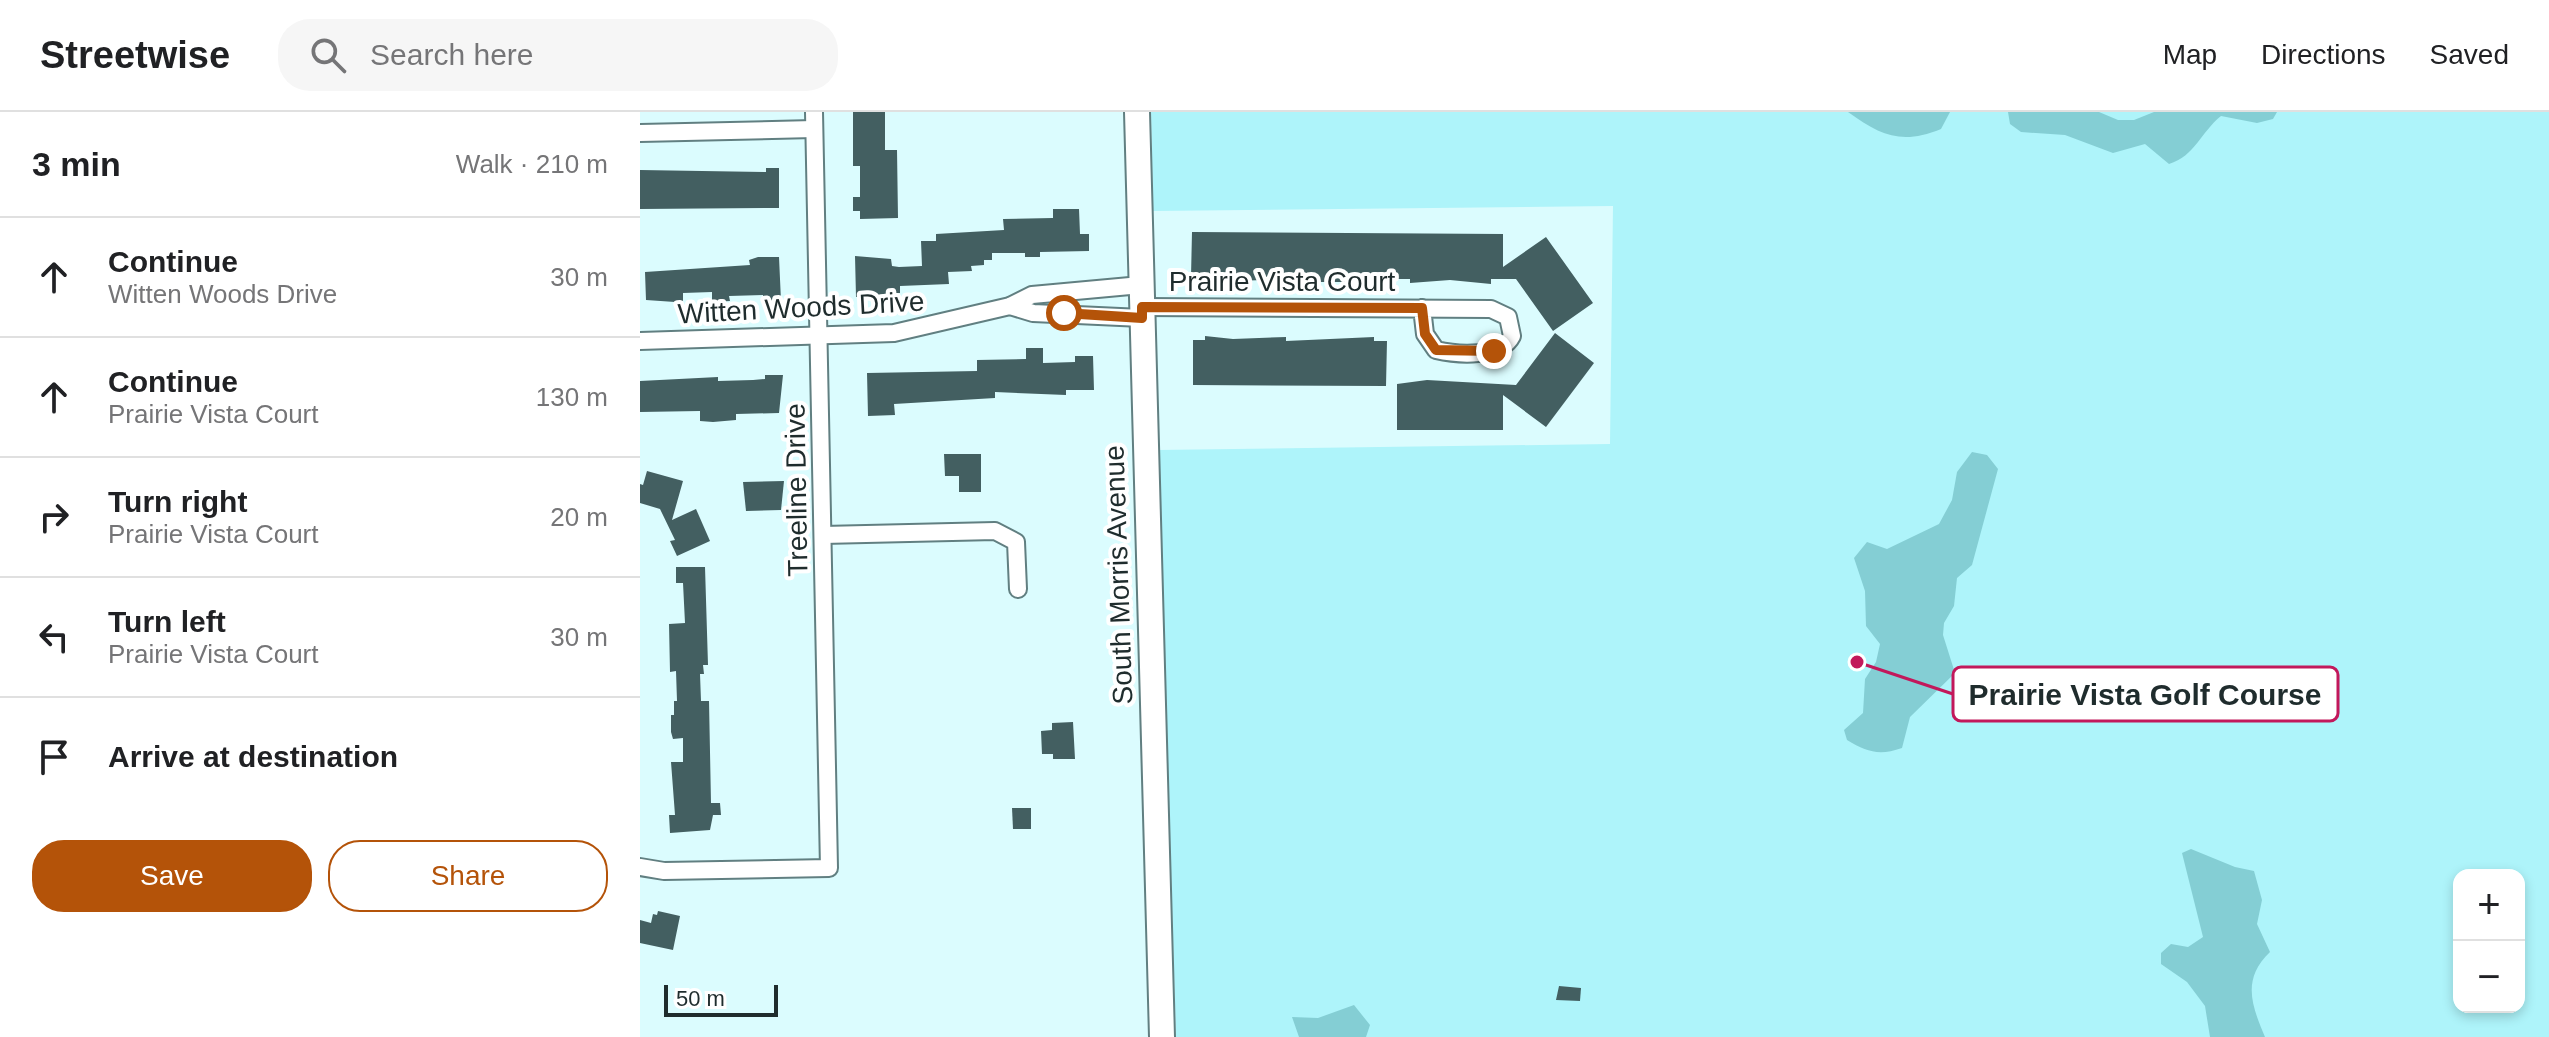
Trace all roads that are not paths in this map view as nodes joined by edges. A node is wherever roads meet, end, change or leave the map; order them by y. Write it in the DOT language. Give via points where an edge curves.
graph roads {
  1 [pos="1137,112"];
  2 [pos="814,120"];
  3 [pos="640,133"];
  4 [pos="1142,303"];
  5 [pos="1010,306"];
  6 [pos="1422,308"];
  7 [pos="819,337"];
  8 [pos="640,341"];
  9 [pos="823,535"];
  10 [pos="1018,589"];
  11 [pos="640,867"];
  12 [pos="1162,1037"];
  1 -- 4 [label="street, South Morris Avenue"];
  2 -- 3 [label="street"];
  2 -- 7 [label="street, Treeline Drive"];
  4 -- 5 [label="street, Witten Woods Drive" via="1033,313"];
  4 -- 5 [label="street, Witten Woods Drive" via="1064,289"];
  4 -- 6 [label="street, Prairie Vista Court"];
  4 -- 12 [label="street, South Morris Avenue"];
  5 -- 7 [label="street, Witten Woods Drive" via="894,333"];
  6 -- 6 [label="street, Prairie Vista Court" via="1501,311 1513,325 1512,336 1494,351 1436,350 1425,334"];
  7 -- 8 [label="street, Witten Woods Drive"];
  7 -- 9 [label="street, Treeline Drive"];
  9 -- 10 [label="street" via="995,531 1016,542"];
  9 -- 11 [label="street, Treeline Drive" via="829,868"];
}
